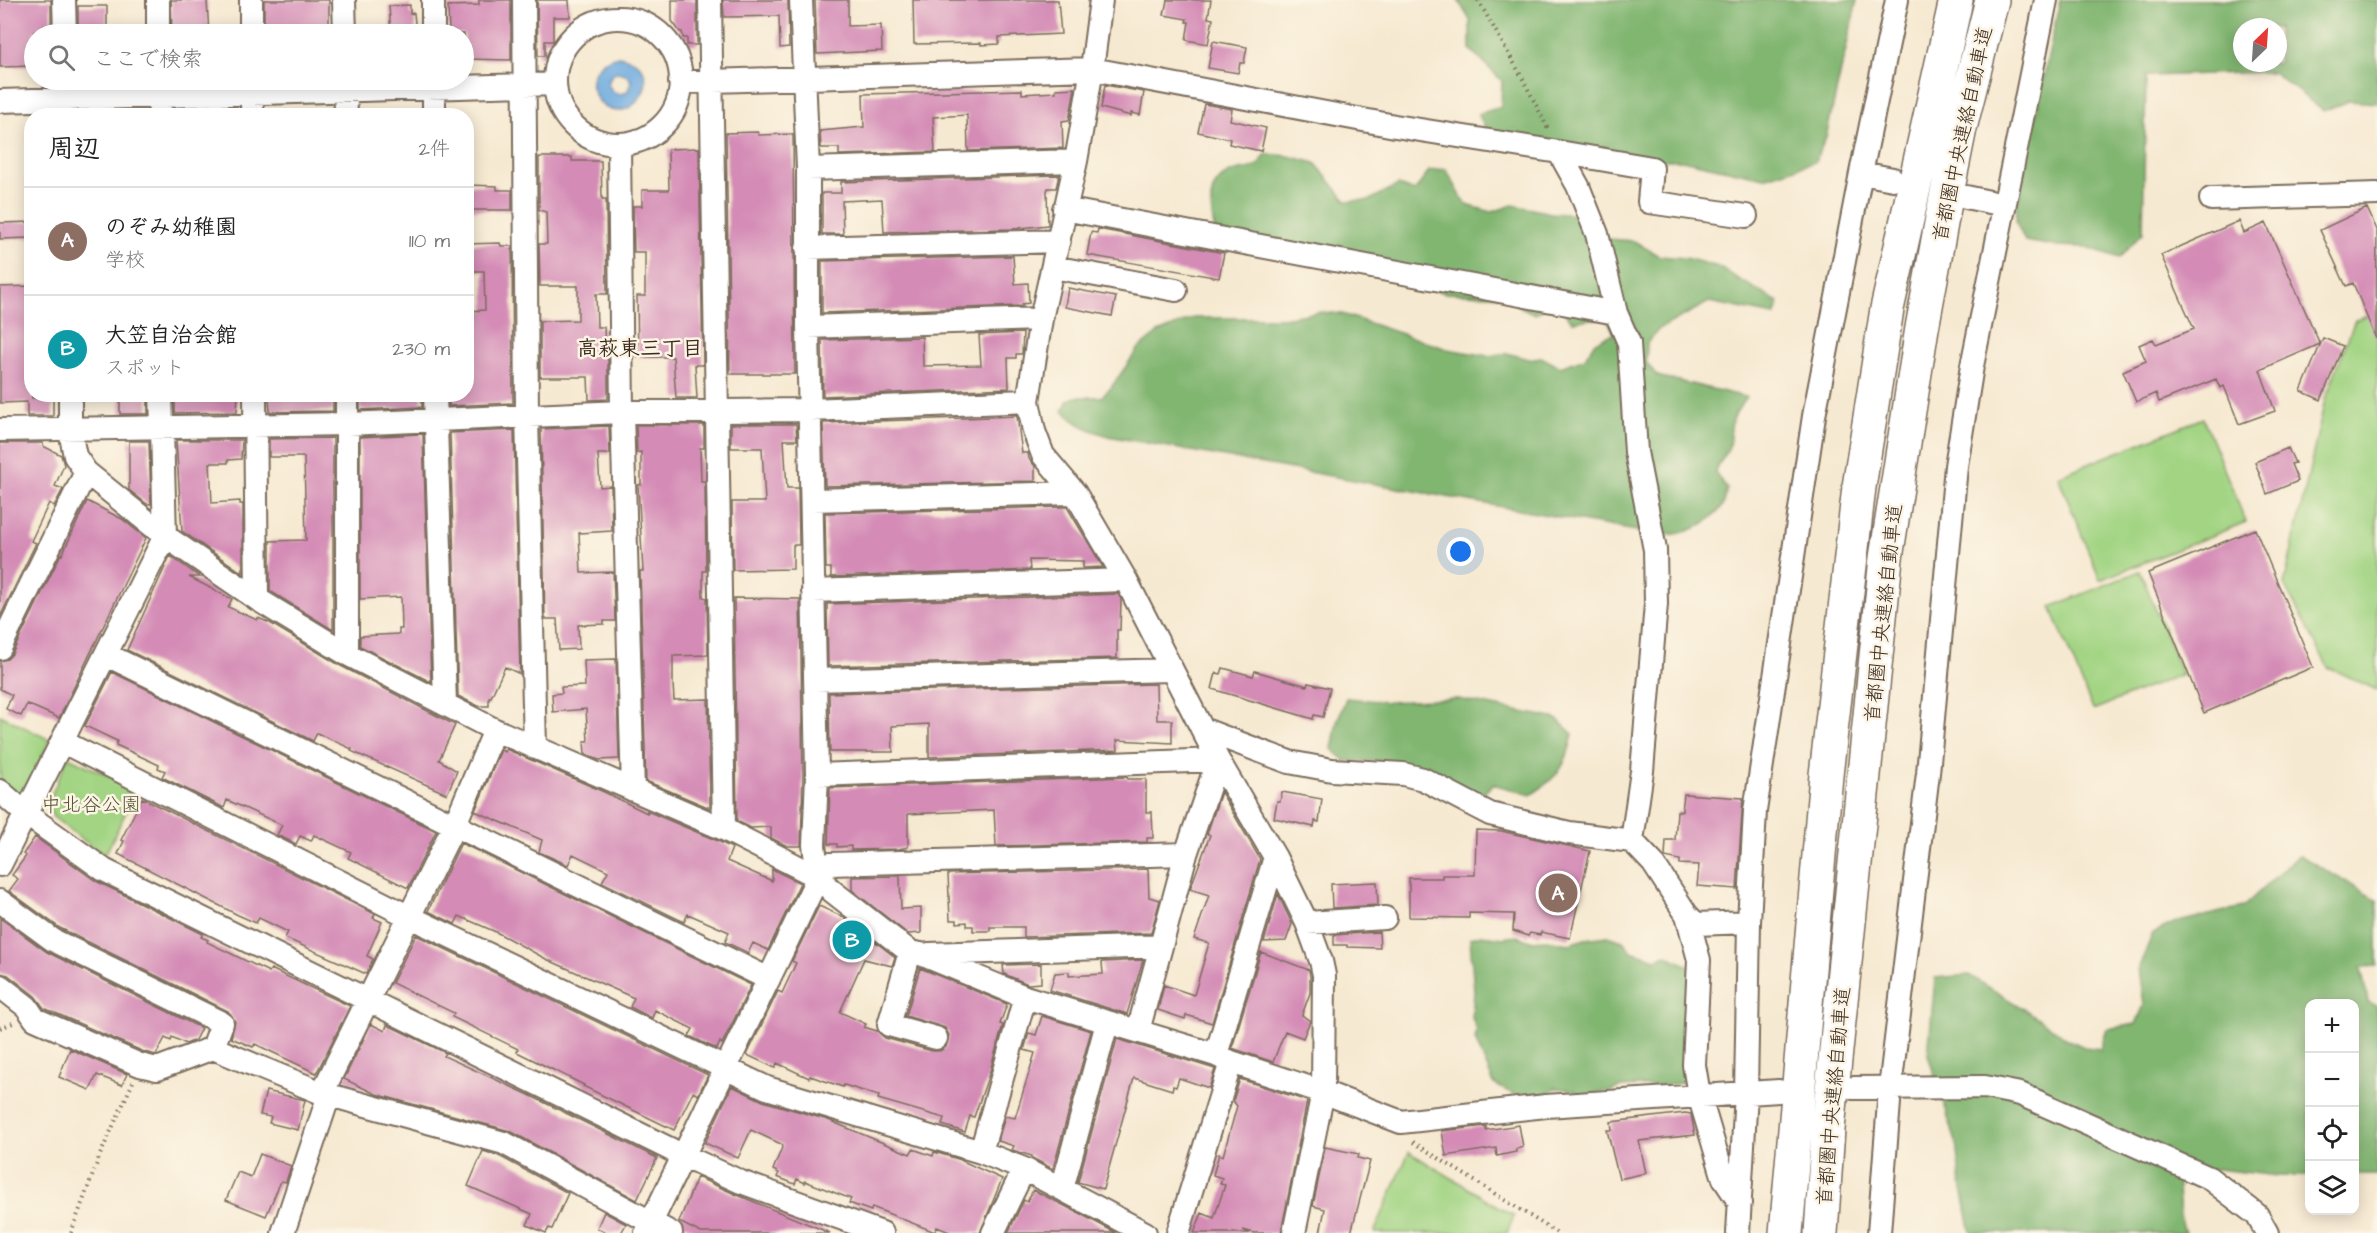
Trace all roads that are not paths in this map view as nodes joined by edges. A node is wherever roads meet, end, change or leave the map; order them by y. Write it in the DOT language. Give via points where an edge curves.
graph roads {
  1 [pos="64,0"];
  2 [pos="158,0"];
  3 [pos="250,0"];
  4 [pos="344,0"];
  5 [pos="433,0"];
  6 [pos="524,0"];
  7 [pos="710,0"];
  8 [pos="801,0"];
  9 [pos="1101,0"];
  10 [pos="1898,0"];
  11 [pos="1956,0"];
  12 [pos="1992,0"];
  13 [pos="2046,0"];
  14 [pos="616,9"];
  15 [pos="65,24"];
  16 [pos="158,24"];
  17 [pos="251,24"];
  18 [pos="345,24"];
  19 [pos="434,24"];
  20 [pos="1092,69"];
  21 [pos="804,77"];
  22 [pos="711,80"];
  23 [pos="680,82"];
  24 [pos="474,84"];
  25 [pos="555,84"];
  26 [pos="525,85"];
  27 [pos="303,90"];
  28 [pos="346,90"];
  29 [pos="434,90"];
  30 [pos="252,96"];
  31 [pos="159,97"];
  32 [pos="65,98"];
  33 [pos="0,101"];
  34 [pos="346,108"];
  35 [pos="435,108"];
  36 [pos="619,144"];
  37 [pos="1559,152"];
  38 [pos="1076,161"];
  39 [pos="808,169"];
  40 [pos="1861,173"];
  41 [pos="1893,179"];
  42 [pos="2377,194"];
  43 [pos="1966,197"];
  44 [pos="2211,199"];
  45 [pos="2004,205"];
  46 [pos="1064,209"];
  47 [pos="1746,216"];
  48 [pos="1059,241"];
  49 [pos="807,248"];
  50 [pos="1053,267"];
  51 [pos="1176,290"];
  52 [pos="1616,313"];
  53 [pos="1041,319"];
  54 [pos="808,327"];
  55 [pos="1028,401"];
  56 [pos="70,402"];
  57 [pos="161,402"];
  58 [pos="255,402"];
  59 [pos="347,402"];
  60 [pos="435,402"];
  61 [pos="717,410"];
  62 [pos="810,410"];
  63 [pos="622,412"];
  64 [pos="527,415"];
  65 [pos="436,420"];
  66 [pos="347,424"];
  67 [pos="255,426"];
  68 [pos="161,427"];
  69 [pos="0,430"];
  70 [pos="70,430"];
  71 [pos="86,472"];
  72 [pos="1075,493"];
  73 [pos="812,500"];
  74 [pos="165,536"];
  75 [pos="1126,580"];
  76 [pos="813,591"];
  77 [pos="257,599"];
  78 [pos="0,648"];
  79 [pos="346,654"];
  80 [pos="106,655"];
  81 [pos="1171,670"];
  82 [pos="815,680"];
  83 [pos="445,704"];
  84 [pos="1202,729"];
  85 [pos="495,730"];
  86 [pos="63,742"];
  87 [pos="535,748"];
  88 [pos="1218,760"];
  89 [pos="817,775"];
  90 [pos="633,790"];
  91 [pos="0,791"];
  92 [pos="26,814"];
  93 [pos="455,824"];
  94 [pos="724,829"];
  95 [pos="1632,841"];
  96 [pos="1186,854"];
  97 [pos="1275,857"];
  98 [pos="0,866"];
  99 [pos="818,877"];
  100 [pos="0,901"];
  101 [pos="1687,915"];
  102 [pos="410,917"];
  103 [pos="1385,918"];
  104 [pos="1749,922"];
  105 [pos="1306,923"];
  106 [pos="1161,946"];
  107 [pos="915,953"];
  108 [pos="769,979"];
  109 [pos="0,986"];
  110 [pos="1025,997"];
  111 [pos="368,999"];
  112 [pos="1107,1023"];
  113 [pos="1138,1031"];
  114 [pos="936,1038"];
  115 [pos="213,1048"];
  116 [pos="1223,1059"];
  117 [pos="725,1068"];
  118 [pos="1853,1088"];
  119 [pos="1890,1089"];
  120 [pos="1779,1091"];
  121 [pos="1323,1092"];
  122 [pos="326,1094"];
  123 [pos="1746,1094"];
  124 [pos="1699,1095"];
  125 [pos="981,1152"];
  126 [pos="682,1155"];
  127 [pos="1024,1169"];
  128 [pos="1062,1189"];
  129 [pos="1740,1203"];
  130 [pos="656,1230"];
  131 [pos="284,1233"];
  132 [pos="882,1233"];
  133 [pos="993,1233"];
  134 [pos="1145,1233"];
  135 [pos="1178,1233"];
  136 [pos="1294,1233"];
  137 [pos="1738,1233"];
  138 [pos="1786,1233"];
  139 [pos="1821,1233"];
  140 [pos="1879,1233"];
  141 [pos="2267,1233"];
  1 -- 15 [label="street"];
  2 -- 16 [label="street"];
  3 -- 17 [label="street"];
  4 -- 18 [label="street"];
  5 -- 19 [label="street"];
  6 -- 26 [label="street"];
  7 -- 22 [label="street"];
  8 -- 21 [label="street"];
  9 -- 20 [label="street"];
  10 -- 40 [label="street"];
  11 -- 138 [label="highway, 首都圏中央連絡自動車道" via="1887,309 1859,488 1826,775"];
  12 -- 139 [label="highway, 首都圏中央連絡自動車道" via="1944,206 1886,558 1828,1129"];
  13 -- 45 [label="street"];
  14 -- 23 [label="street" via="654,29 668,43 678,60"];
  14 -- 25 [label="street" via="579,32 566,46 557,64"];
  20 -- 21 [label="street"];
  20 -- 37 [label="street" via="1395,126"];
  20 -- 38 [label="street"];
  21 -- 22 [label="street"];
  21 -- 39 [label="street"];
  22 -- 23 [label="street"];
  22 -- 61 [label="street"];
  23 -- 36 [label="street" via="679,99 656,132 638,141"];
  24 -- 26 [label="street"];
  25 -- 26 [label="street"];
  25 -- 36 [label="street" via="568,120 600,141"];
  26 -- 64 [label="street"];
  27 -- 30 [label="street"];
  28 -- 34 [label="street"];
  29 -- 35 [label="street"];
  30 -- 31 [label="street"];
  31 -- 32 [label="street"];
  32 -- 33 [label="street"];
  36 -- 63 [label="street"];
  37 -- 47 [label="street" via="1652,168 1649,202"];
  37 -- 52 [label="street" via="1597,234"];
  38 -- 39 [label="street"];
  38 -- 46 [label="street"];
  39 -- 49 [label="street"];
  40 -- 41 [label="street"];
  40 -- 104 [label="street" via="1812,427 1755,811"];
  42 -- 44 [label="street"];
  43 -- 45 [label="street"];
  45 -- 119 [label="street" via="1956,466 1928,773"];
  46 -- 48 [label="street"];
  46 -- 52 [label="street"];
  48 -- 49 [label="street"];
  48 -- 50 [label="street"];
  49 -- 54 [label="street"];
  50 -- 51 [label="street"];
  50 -- 53 [label="street"];
  52 -- 95 [label="street" via="1629,343 1636,452 1655,550 1656,604"];
  53 -- 54 [label="street"];
  53 -- 55 [label="street"];
  54 -- 62 [label="street"];
  55 -- 62 [label="street"];
  55 -- 72 [label="street" via="1043,455"];
  56 -- 70 [label="street"];
  57 -- 68 [label="street"];
  58 -- 67 [label="street"];
  59 -- 66 [label="street"];
  60 -- 65 [label="street"];
  61 -- 62 [label="street"];
  61 -- 63 [label="street"];
  61 -- 94 [label="street"];
  62 -- 73 [label="street"];
  63 -- 64 [label="street"];
  63 -- 90 [label="street"];
  64 -- 65 [label="street"];
  64 -- 87 [label="street"];
  65 -- 66 [label="street"];
  65 -- 83 [label="street"];
  66 -- 67 [label="street"];
  66 -- 79 [label="street"];
  67 -- 68 [label="street"];
  67 -- 77 [label="street"];
  68 -- 70 [label="street"];
  68 -- 74 [label="street"];
  69 -- 70 [label="street"];
  70 -- 71 [label="street" via="75,456"];
  71 -- 74 [label="street"];
  71 -- 78 [label="street"];
  72 -- 73 [label="street"];
  72 -- 75 [label="street"];
  73 -- 76 [label="street"];
  74 -- 77 [label="street"];
  74 -- 80 [label="street"];
  75 -- 76 [label="street"];
  75 -- 81 [label="street"];
  76 -- 82 [label="street"];
  77 -- 79 [label="street"];
  79 -- 83 [label="street"];
  80 -- 86 [label="street"];
  80 -- 93 [label="street"];
  81 -- 82 [label="street"];
  81 -- 84 [label="street"];
  82 -- 89 [label="street"];
  83 -- 85 [label="street"];
  84 -- 88 [label="street"];
  84 -- 95 [label="street" via="1299,764 1403,774 1424,779 1491,814 1569,833"];
  85 -- 87 [label="street"];
  85 -- 93 [label="street"];
  86 -- 92 [label="street"];
  86 -- 102 [label="street"];
  87 -- 90 [label="street"];
  88 -- 89 [label="street"];
  88 -- 96 [label="street"];
  88 -- 97 [label="street"];
  89 -- 99 [label="street" via="814,845"];
  90 -- 94 [label="street"];
  91 -- 92 [label="street"];
  92 -- 98 [label="street"];
  92 -- 111 [label="street" via="104,870"];
  93 -- 102 [label="street"];
  93 -- 108 [label="street"];
  94 -- 99 [label="street"];
  95 -- 101 [label="street" via="1653,863"];
  96 -- 99 [label="street" via="830,864"];
  96 -- 106 [label="street"];
  97 -- 105 [label="street"];
  97 -- 116 [label="street"];
  99 -- 107 [label="street"];
  99 -- 108 [label="street"];
  100 -- 115 [label="street" via="52,940 222,1023"];
  101 -- 104 [label="street" via="1696,924 1704,925"];
  101 -- 124 [label="street" via="1699,960 1694,1065"];
  102 -- 111 [label="street"];
  102 -- 117 [label="street"];
  103 -- 105 [label="street"];
  104 -- 123 [label="street"];
  105 -- 121 [label="street" via="1324,975"];
  106 -- 107 [label="street"];
  106 -- 113 [label="street"];
  107 -- 110 [label="street"];
  107 -- 114 [label="street" via="889,1025"];
  108 -- 117 [label="street"];
  109 -- 115 [label="street" via="27,1007 34,1018 140,1065 157,1069"];
  110 -- 112 [label="street"];
  110 -- 125 [label="street"];
  111 -- 122 [label="street"];
  111 -- 126 [label="street"];
  112 -- 113 [label="street"];
  112 -- 128 [label="street"];
  113 -- 116 [label="street"];
  115 -- 122 [label="street"];
  116 -- 121 [label="street"];
  116 -- 135 [label="street"];
  117 -- 125 [label="street" via="768,1088"];
  117 -- 126 [label="street"];
  118 -- 119 [label="street"];
  119 -- 140 [label="street"];
  119 -- 141 [label="street" via="1984,1087 2020,1094 2209,1178 2257,1215"];
  120 -- 123 [label="street"];
  121 -- 124 [label="street" via="1401,1122"];
  121 -- 136 [label="street"];
  122 -- 130 [label="street" via="504,1143"];
  122 -- 131 [label="street"];
  123 -- 124 [label="street"];
  123 -- 129 [label="street"];
  124 -- 129 [label="street" via="1724,1179"];
  125 -- 127 [label="street"];
  126 -- 130 [label="street"];
  126 -- 132 [label="street" via="741,1182"];
  127 -- 128 [label="street"];
  127 -- 133 [label="street"];
  128 -- 134 [label="street"];
  129 -- 137 [label="street"];
}
